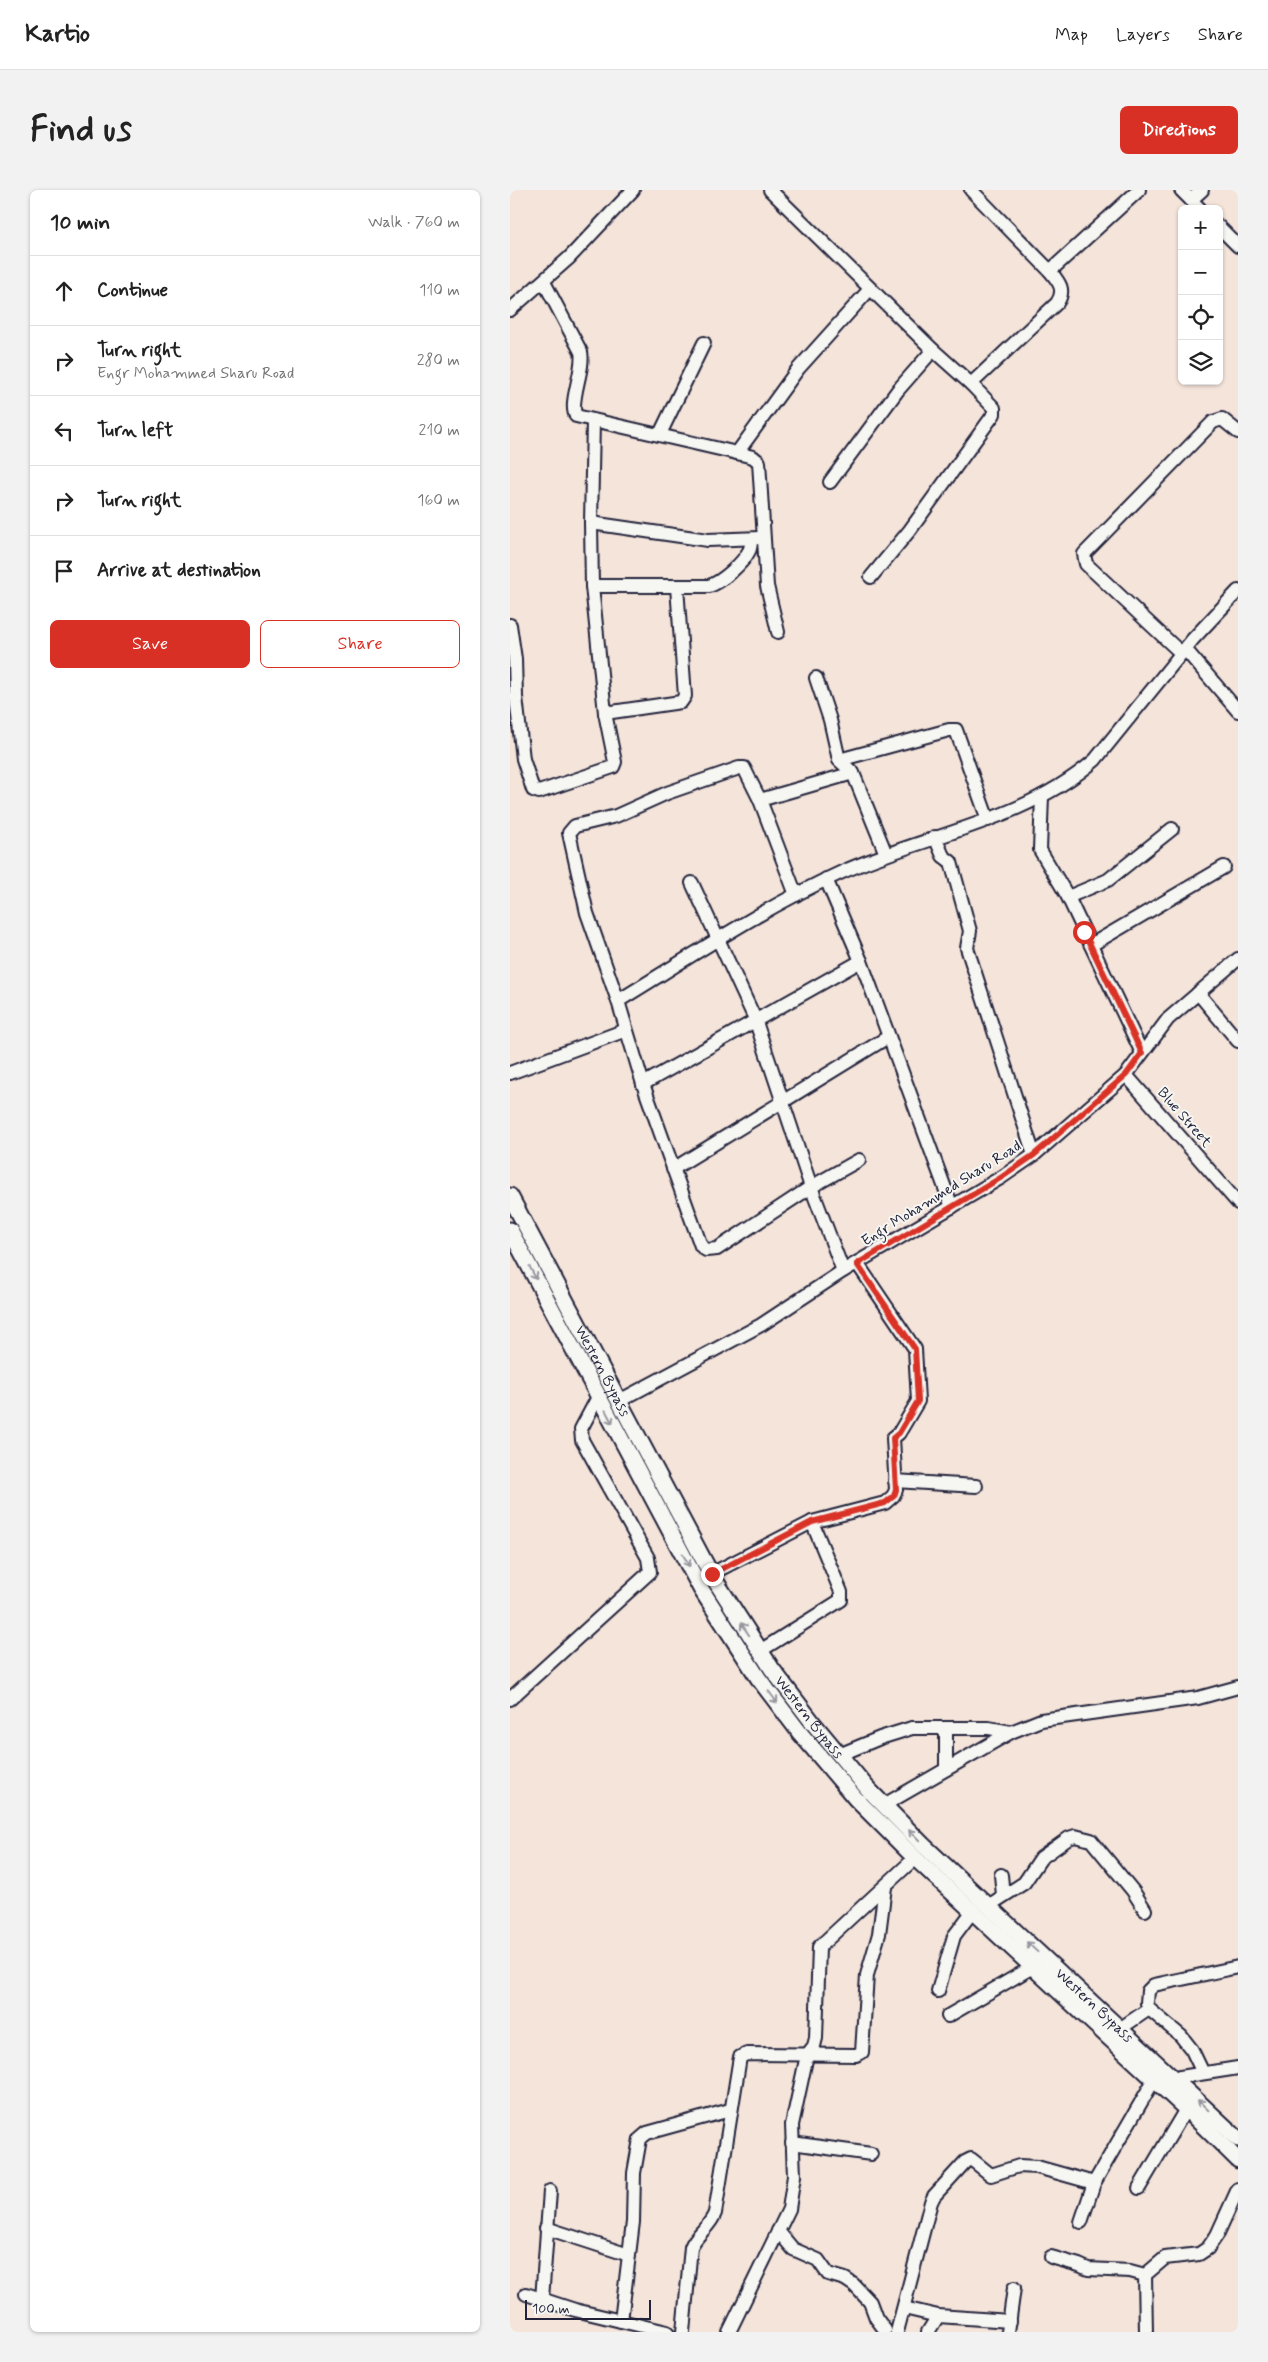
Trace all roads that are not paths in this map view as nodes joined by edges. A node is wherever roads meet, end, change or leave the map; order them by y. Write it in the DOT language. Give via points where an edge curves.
graph roads {
  1 [pos="633,190"];
  2 [pos="770,190"];
  3 [pos="971,190"];
  4 [pos="1138,190"];
  5 [pos="1182,190"];
  6 [pos="1202,190"];
  7 [pos="1196,204"];
  8 [pos="1223,232"];
  9 [pos="1238,246"];
  10 [pos="1050,271"];
  11 [pos="544,282"];
  12 [pos="870,289"];
  13 [pos="510,310"];
  14 [pos="704,343"];
  15 [pos="933,350"];
  16 [pos="971,384"];
  17 [pos="593,422"];
  18 [pos="1238,432"];
  19 [pos="660,434"];
  20 [pos="737,453"];
  21 [pos="830,482"];
  22 [pos="590,522"];
  23 [pos="764,537"];
  24 [pos="751,539"];
  25 [pos="871,577"];
  26 [pos="592,586"];
  27 [pos="677,587"];
  28 [pos="1238,591"];
  29 [pos="510,625"];
  30 [pos="778,632"];
  31 [pos="1183,651"];
  32 [pos="816,678"];
  33 [pos="513,697"];
  34 [pos="1238,711"];
  35 [pos="605,713"];
  36 [pos="839,760"];
  37 [pos="853,773"];
  38 [pos="1042,796"];
  39 [pos="760,800"];
  40 [pos="988,820"];
  41 [pos="1172,830"];
  42 [pos="935,837"];
  43 [pos="886,854"];
  44 [pos="1224,867"];
  45 [pos="826,879"];
  46 [pos="692,883"];
  47 [pos="796,895"];
  48 [pos="1068,897"];
  49 [pos="718,940"];
  50 [pos="1091,945"];
  51 [pos="1238,959"];
  52 [pos="860,961"];
  53 [pos="1198,993"];
  54 [pos="618,1001"];
  55 [pos="755,1019"];
  56 [pos="626,1030"];
  57 [pos="888,1037"];
  58 [pos="1238,1041"];
  59 [pos="1142,1053"];
  60 [pos="510,1073"];
  61 [pos="1126,1075"];
  62 [pos="643,1084"];
  63 [pos="782,1100"];
  64 [pos="1034,1155"];
  65 [pos="859,1160"];
  66 [pos="674,1169"];
  67 [pos="811,1188"];
  68 [pos="510,1196"];
  69 [pos="1238,1203"];
  70 [pos="952,1207"];
  71 [pos="510,1230"];
  72 [pos="857,1264"];
  73 [pos="843,1271"];
  74 [pos="598,1397"];
  75 [pos="619,1401"];
  76 [pos="895,1481"];
  77 [pos="976,1486"];
  78 [pos="812,1522"];
  79 [pos="712,1574"];
  80 [pos="760,1651"];
  81 [pos="1238,1687"];
  82 [pos="510,1698"];
  83 [pos="946,1728"];
  84 [pos="1011,1732"];
  85 [pos="839,1755"];
  86 [pos="946,1769"];
  87 [pos="884,1805"];
  88 [pos="915,1858"];
  89 [pos="1001,1876"];
  90 [pos="885,1887"];
  91 [pos="1003,1895"];
  92 [pos="988,1906"];
  93 [pos="1145,1910"];
  94 [pos="972,1912"];
  95 [pos="1238,1967"];
  96 [pos="1031,1968"];
  97 [pos="1058,1971"];
  98 [pos="1048,1982"];
  99 [pos="938,1991"];
  100 [pos="1149,2009"];
  101 [pos="948,2016"];
  102 [pos="1121,2028"];
  103 [pos="806,2055"];
  104 [pos="1238,2068"];
  105 [pos="1203,2072"];
  106 [pos="1174,2078"];
  107 [pos="1154,2080"];
  108 [pos="1186,2109"];
  109 [pos="730,2110"];
  110 [pos="1238,2139"];
  111 [pos="792,2143"];
  112 [pos="871,2154"];
  113 [pos="1238,2160"];
  114 [pos="1094,2183"];
  115 [pos="1139,2188"];
  116 [pos="1238,2190"];
  117 [pos="550,2191"];
  118 [pos="1081,2222"];
  119 [pos="546,2228"];
  120 [pos="778,2231"];
  121 [pos="629,2254"];
  122 [pos="1051,2258"];
  123 [pos="1145,2275"];
  124 [pos="1014,2288"];
  125 [pos="526,2294"];
  126 [pos="542,2299"];
  127 [pos="904,2308"];
  128 [pos="938,2316"];
  129 [pos="621,2321"];
  130 [pos="1009,2326"];
  131 [pos="888,2331"];
  132 [pos="667,2332"];
  133 [pos="683,2332"];
  134 [pos="729,2332"];
  135 [pos="928,2332"];
  136 [pos="1146,2332"];
  1 -- 11 [label="street"];
  2 -- 12 [label="street"];
  3 -- 10 [label="street"];
  4 -- 10 [label="street"];
  5 -- 7 [label="street"];
  6 -- 7 [label="street"];
  8 -- 9 [label="street"];
  10 -- 16 [label="street" via="1061,285 1062,292 1057,302"];
  11 -- 13 [label="street"];
  11 -- 17 [label="street" via="582,356 574,413"];
  12 -- 15 [label="street"];
  12 -- 20 [label="street" via="798,369"];
  14 -- 19 [label="street"];
  15 -- 16 [label="street"];
  15 -- 21 [label="street" via="898,390"];
  16 -- 25 [label="street" via="994,408 994,414 910,530"];
  17 -- 19 [label="street"];
  17 -- 22 [label="street"];
  18 -- 31 [label="street" via="1222,419 1213,422 1084,554 1086,564"];
  19 -- 20 [label="street"];
  20 -- 23 [label="street" via="754,457 759,462"];
  22 -- 24 [label="street" via="708,540"];
  22 -- 26 [label="street"];
  23 -- 24 [label="street"];
  23 -- 30 [label="street" via="767,586"];
  24 -- 27 [label="street" via="749,551 719,582 709,586"];
  26 -- 27 [label="street" via="672,584"];
  26 -- 35 [label="street"];
  27 -- 35 [label="street" via="685,696 681,702"];
  28 -- 31 [label="street"];
  29 -- 33 [label="street" via="515,659"];
  31 -- 34 [label="street"];
  31 -- 38 [label="street" via="1095,760"];
  32 -- 36 [label="street"];
  33 -- 35 [label="street" via="522,759 532,790 536,792 614,765"];
  36 -- 37 [label="street"];
  36 -- 40 [label="street" via="956,730"];
  37 -- 39 [label="street"];
  37 -- 43 [label="street"];
  38 -- 40 [label="street"];
  38 -- 48 [label="street" via="1040,850"];
  39 -- 47 [label="street"];
  39 -- 54 [label="street" via="747,769 739,768 667,793 616,816 571,829 569,838 586,913"];
  40 -- 42 [label="street"];
  41 -- 48 [label="street" via="1108,880"];
  42 -- 43 [label="street"];
  42 -- 64 [label="street" via="942,856 950,862 970,931 967,948"];
  43 -- 45 [label="street"];
  44 -- 50 [label="street"];
  45 -- 47 [label="street"];
  45 -- 52 [label="street"];
  46 -- 49 [label="street"];
  47 -- 49 [label="street"];
  48 -- 50 [label="street"];
  49 -- 54 [label="street"];
  49 -- 55 [label="street"];
  50 -- 59 [label="street"];
  51 -- 53 [label="street, Engr Mohammed Sharu Road"];
  52 -- 55 [label="street"];
  52 -- 57 [label="street"];
  53 -- 58 [label="street"];
  53 -- 59 [label="street, Engr Mohammed Sharu Road" via="1168,1018"];
  54 -- 56 [label="street"];
  55 -- 62 [label="street"];
  55 -- 63 [label="street"];
  56 -- 60 [label="street"];
  56 -- 62 [label="street"];
  57 -- 63 [label="street"];
  57 -- 70 [label="street"];
  59 -- 61 [label="street, Engr Mohammed Sharu Road"];
  61 -- 64 [label="street, Engr Mohammed Sharu Road"];
  61 -- 69 [label="street, Blue Street"];
  62 -- 66 [label="street"];
  63 -- 66 [label="street"];
  63 -- 67 [label="street"];
  64 -- 70 [label="street, Engr Mohammed Sharu Road"];
  65 -- 67 [label="street"];
  66 -- 67 [label="street" via="701,1246 711,1251"];
  67 -- 73 [label="street"];
  68 -- 75 [label="main road, Western Bypass"];
  70 -- 72 [label="street, Engr Mohammed Sharu Road"];
  71 -- 74 [label="main road, Western Bypass, one-way"];
  72 -- 73 [label="street, Engr Mohammed Sharu Road"];
  72 -- 76 [label="street" via="915,1349 918,1401 893,1438"];
  73 -- 75 [label="street, Engr Mohammed Sharu Road" via="761,1325"];
  74 -- 82 [label="street" via="581,1429 582,1440 648,1558 650,1572"];
  74 -- 88 [label="main road, Western Bypass, one-way" via="701,1589 759,1679 856,1799"];
  75 -- 79 [label="main road, Western Bypass"];
  76 -- 77 [label="street"];
  76 -- 78 [label="street" via="894,1496 885,1503"];
  78 -- 79 [label="street"];
  78 -- 80 [label="street" via="842,1592 840,1600"];
  80 -- 79 [label="main road, Western Bypass, one-way"];
  80 -- 85 [label="main road, Western Bypass"];
  81 -- 84 [label="street" via="1198,1698 1045,1720"];
  83 -- 84 [label="street" via="989,1728"];
  83 -- 85 [label="street" via="912,1728"];
  83 -- 86 [label="street"];
  84 -- 86 [label="street"];
  85 -- 87 [label="main road, Western Bypass"];
  86 -- 87 [label="street"];
  92 -- 87 [label="main road, Western Bypass, one-way"];
  88 -- 90 [label="street"];
  88 -- 94 [label="main road, Western Bypass"];
  89 -- 91 [label="street"];
  90 -- 103 [label="street" via="819,1947 816,2038"];
  90 -- 103 [label="street" via="879,1934 867,1975 862,2052 856,2055"];
  91 -- 92 [label="street"];
  91 -- 93 [label="street" via="1024,1883 1041,1858 1069,1838 1083,1837 1097,1847"];
  97 -- 92 [label="main road, Western Bypass, one-way"];
  94 -- 96 [label="main road, Western Bypass"];
  94 -- 99 [label="street" via="954,1936"];
  95 -- 100 [label="street" via="1154,1985 1148,1991"];
  96 -- 98 [label="main road, Western Bypass"];
  96 -- 101 [label="street"];
  97 -- 98 [label="main road"];
  97 -- 102 [label="main road, Western Bypass"];
  98 -- 107 [label="main road, Western Bypass"];
  100 -- 102 [label="street"];
  100 -- 105 [label="street" via="1181,2036"];
  102 -- 106 [label="main road, Western Bypass"];
  103 -- 109 [label="street" via="743,2055"];
  103 -- 111 [label="street" via="792,2126"];
  104 -- 105 [label="street"];
  105 -- 106 [label="street"];
  110 -- 106 [label="main road, Western Bypass, one-way"];
  107 -- 108 [label="main road, Western Bypass"];
  107 -- 114 [label="street"];
  108 -- 113 [label="main road, Western Bypass"];
  108 -- 115 [label="street"];
  109 -- 121 [label="street" via="647,2133 640,2139 634,2172"];
  109 -- 133 [label="street" via="715,2213 691,2247"];
  111 -- 112 [label="street"];
  111 -- 120 [label="street" via="793,2191 789,2209"];
  114 -- 118 [label="street"];
  114 -- 127 [label="street" via="1037,2167 1019,2166 991,2175 971,2159 965,2162 931,2202"];
  116 -- 123 [label="street" via="1218,2235 1208,2248 1199,2254 1165,2258"];
  117 -- 119 [label="street"];
  119 -- 121 [label="street"];
  119 -- 126 [label="street"];
  120 -- 131 [label="street" via="795,2250 818,2260 828,2274 854,2285 870,2302 876,2318"];
  120 -- 134 [label="street"];
  121 -- 129 [label="street"];
  122 -- 123 [label="street" via="1088,2269"];
  123 -- 136 [label="street"];
  124 -- 130 [label="street"];
  125 -- 126 [label="street"];
  126 -- 129 [label="street"];
  127 -- 128 [label="street"];
  127 -- 131 [label="street"];
  128 -- 130 [label="street"];
  128 -- 135 [label="street"];
  129 -- 132 [label="street"];
}
